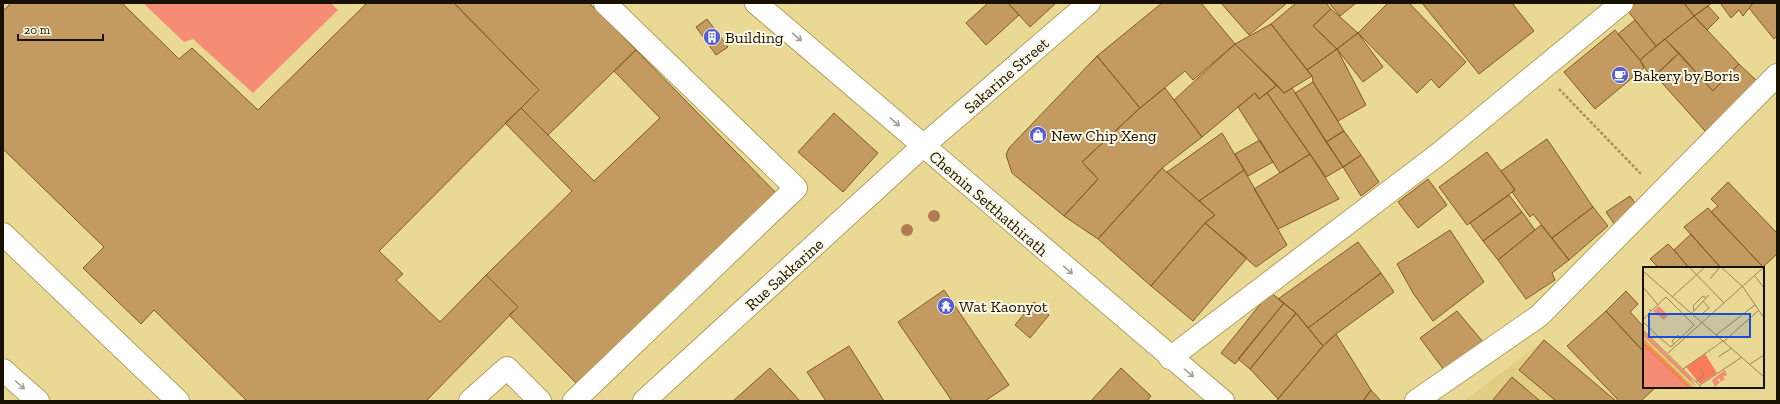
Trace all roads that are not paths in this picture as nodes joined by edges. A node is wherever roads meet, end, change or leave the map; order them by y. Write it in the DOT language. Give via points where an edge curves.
graph roads {
  1 [pos="605,3"];
  2 [pos="756,3"];
  3 [pos="1089,3"];
  4 [pos="1622,3"];
  5 [pos="1777,75"];
  6 [pos="923,146"];
  7 [pos="3,234"];
  8 [pos="1170,358"];
  9 [pos="3,370"];
  10 [pos="38,401"];
  11 [pos="178,401"];
  12 [pos="470,401"];
  13 [pos="540,401"];
  14 [pos="574,401"];
  15 [pos="644,401"];
  16 [pos="1223,401"];
  17 [pos="1416,401"];
  1 -- 14 [label="street" via="796,188"];
  2 -- 6 [label="street, Chemin Setthathirath, one-way"];
  3 -- 6 [label="street, Sakarine Street"];
  4 -- 8 [label="street" via="1440,153"];
  5 -- 17 [label="street" via="1539,316"];
  6 -- 8 [label="street, Chemin Setthathirath, one-way"];
  6 -- 15 [label="street, Rue Sakkarine"];
  7 -- 11 [label="street"];
  8 -- 16 [label="street, Chemin Setthathirath, one-way"];
  9 -- 10 [label="street, one-way"];
  12 -- 13 [label="street" via="507,368"];
}
